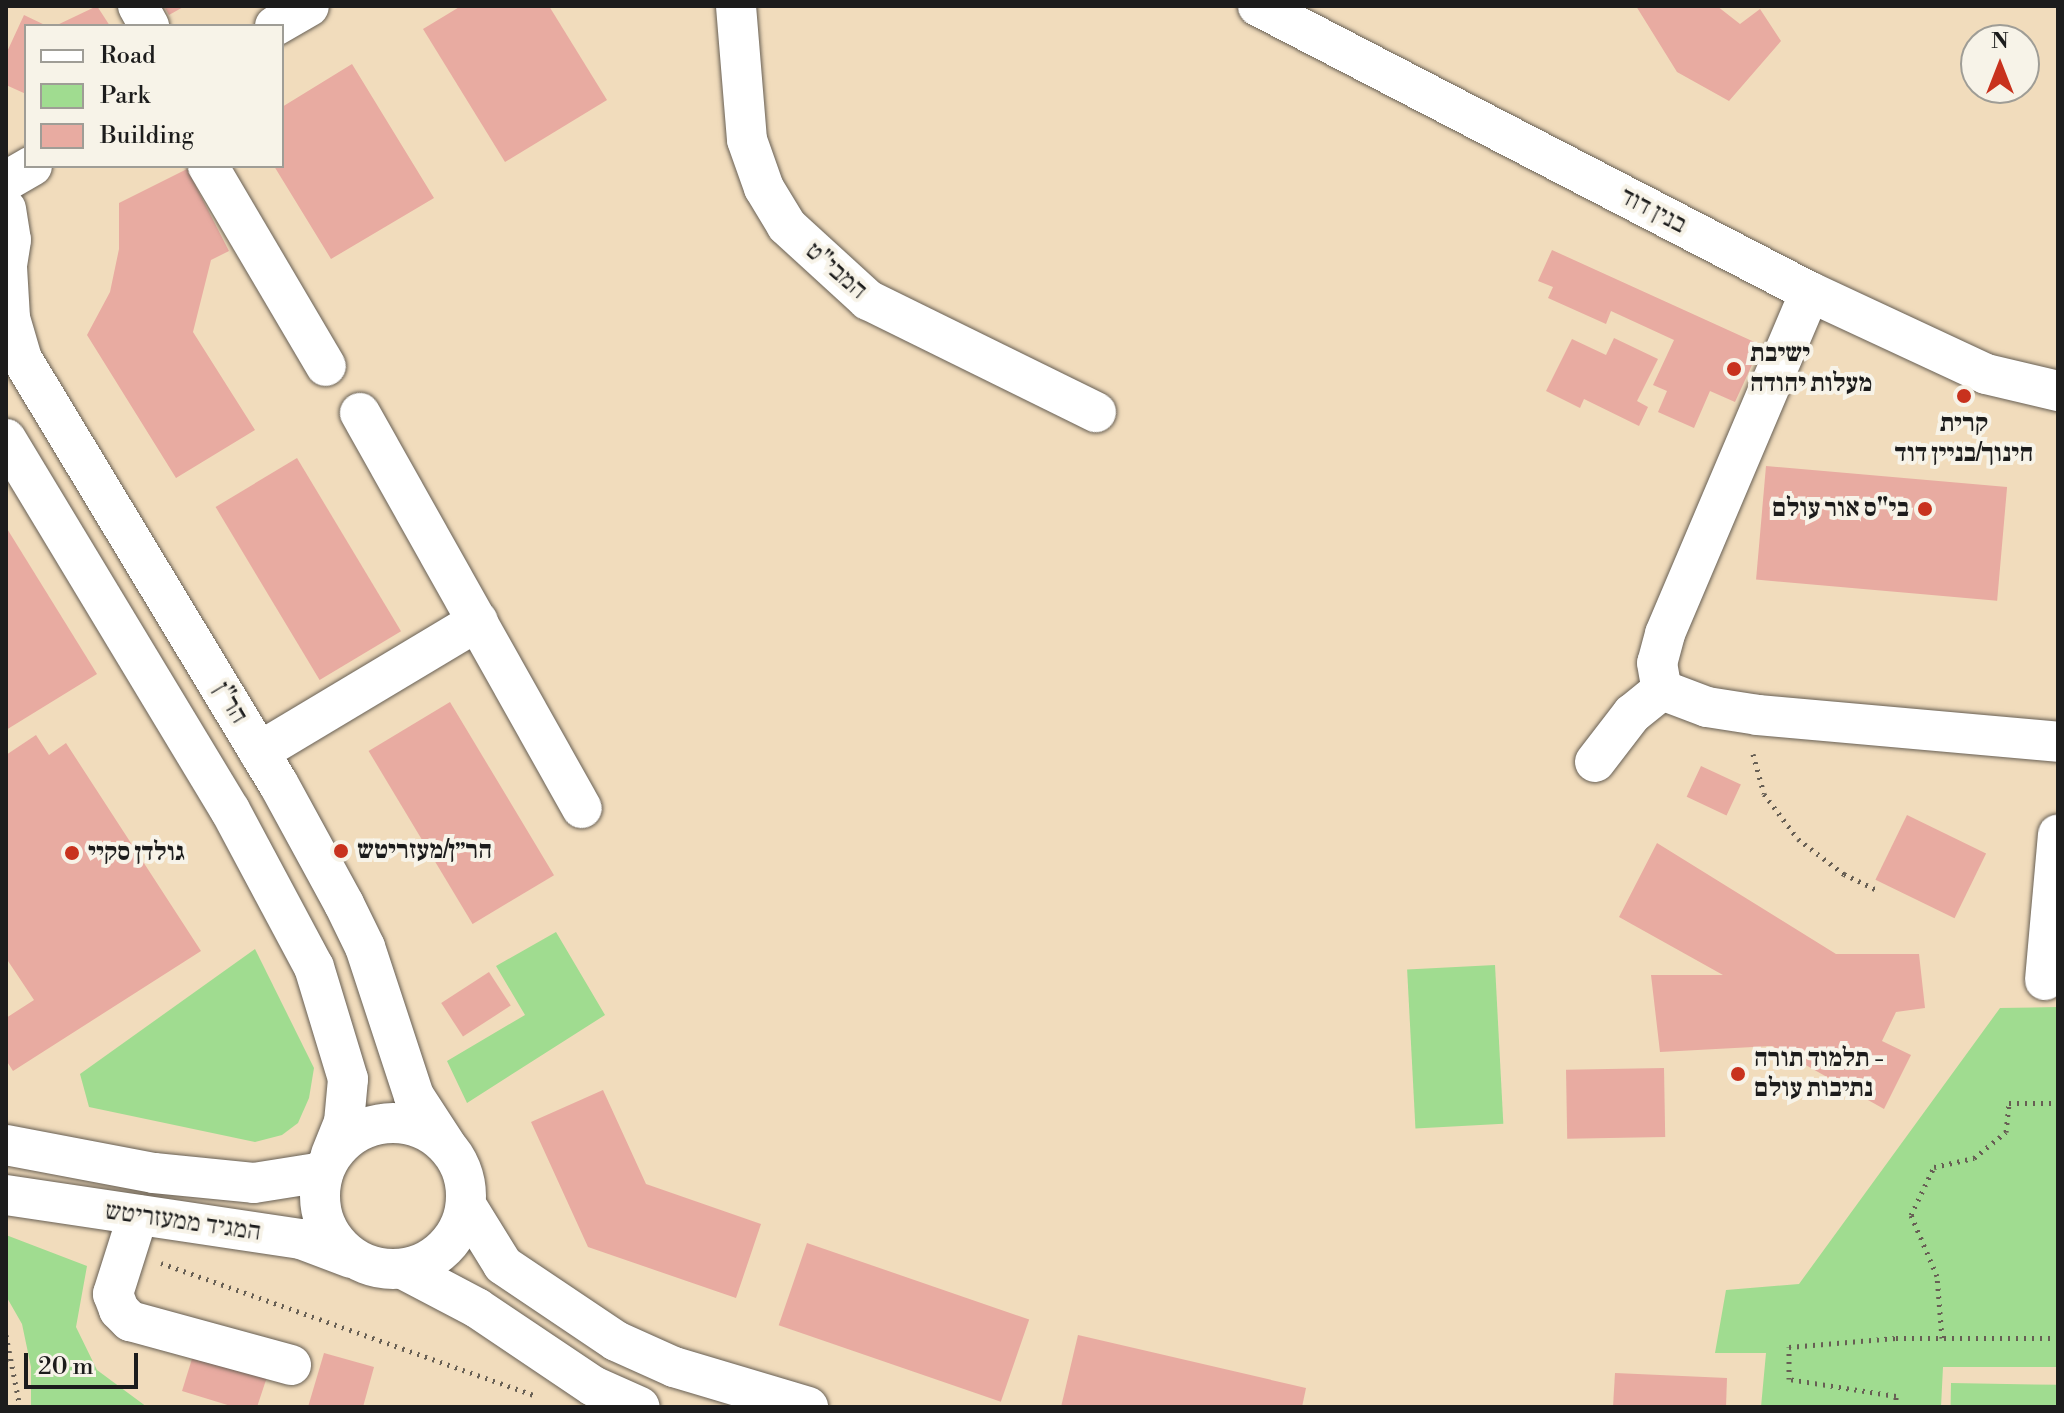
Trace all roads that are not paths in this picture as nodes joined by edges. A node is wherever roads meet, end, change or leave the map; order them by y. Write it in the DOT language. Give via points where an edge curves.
graph roads {
  1 [pos="138,6"];
  2 [pos="309,6"];
  3 [pos="736,6"];
  4 [pos="1258,6"];
  5 [pos="148,24"];
  6 [pos="278,24"];
  7 [pos="29,168"];
  8 [pos="209,168"];
  9 [pos="6,181"];
  10 [pos="6,209"];
  11 [pos="7,269"];
  12 [pos="1810,292"];
  13 [pos="326,366"];
  14 [pos="2058,391"];
  15 [pos="1096,412"];
  16 [pos="360,413"];
  17 [pos="6,439"];
  18 [pos="478,621"];
  19 [pos="1662,690"];
  20 [pos="2058,742"];
  21 [pos="259,752"];
  22 [pos="1595,762"];
  23 [pos="582,808"];
  24 [pos="2058,835"];
  25 [pos="2045,980"];
  26 [pos="6,1145"];
  27 [pos="446,1145"];
  28 [pos="327,1163"];
  29 [pos="6,1195"];
  30 [pos="466,1205"];
  31 [pos="132,1233"];
  32 [pos="357,1261"];
  33 [pos="403,1269"];
  34 [pos="291,1365"];
  35 [pos="640,1407"];
  36 [pos="808,1407"];
  1 -- 5 [label="street"];
  2 -- 6 [label="street"];
  3 -- 15 [label="street, המבי\"ט" via="747,140 764,188 787,226 868,300"];
  4 -- 12 [label="street, בנין דוד"];
  7 -- 9 [label="street"];
  8 -- 13 [label="street"];
  10 -- 11 [label="street, הר\"ן" via="11,240"];
  11 -- 21 [label="street, הר\"ן" via="10,318 22,359"];
  12 -- 14 [label="street, בנין דוד" via="1986,374"];
  12 -- 19 [label="street" via="1665,634 1657,663"];
  16 -- 18 [label="street"];
  17 -- 28 [label="street" via="230,810 314,967 348,1079 344,1122"];
  18 -- 21 [label="street"];
  18 -- 23 [label="street"];
  19 -- 20 [label="street" via="1707,707 1758,715"];
  19 -- 22 [label="street" via="1632,714"];
  21 -- 27 [label="street, הר\"ן" via="365,947 414,1096"];
  24 -- 25 [label="street"];
  26 -- 28 [label="street, המגיד ממעזריטש" via="154,1173 254,1183"];
  27 -- 28 [label="street" via="429,1132 387,1123 346,1139"];
  27 -- 30 [label="street" via="459,1163"];
  28 -- 32 [label="street" via="319,1192 328,1232"];
  29 -- 31 [label="street, המגיד ממעזריטש"];
  30 -- 33 [label="street" via="446,1248"];
  30 -- 36 [label="street" via="503,1265 616,1341 674,1367"];
  31 -- 32 [label="street, המגיד ממעזריטש" via="301,1239"];
  31 -- 34 [label="street" via="113,1294 130,1321"];
  32 -- 33 [label="street"];
  33 -- 35 [label="street" via="477,1308 593,1386"];
}
